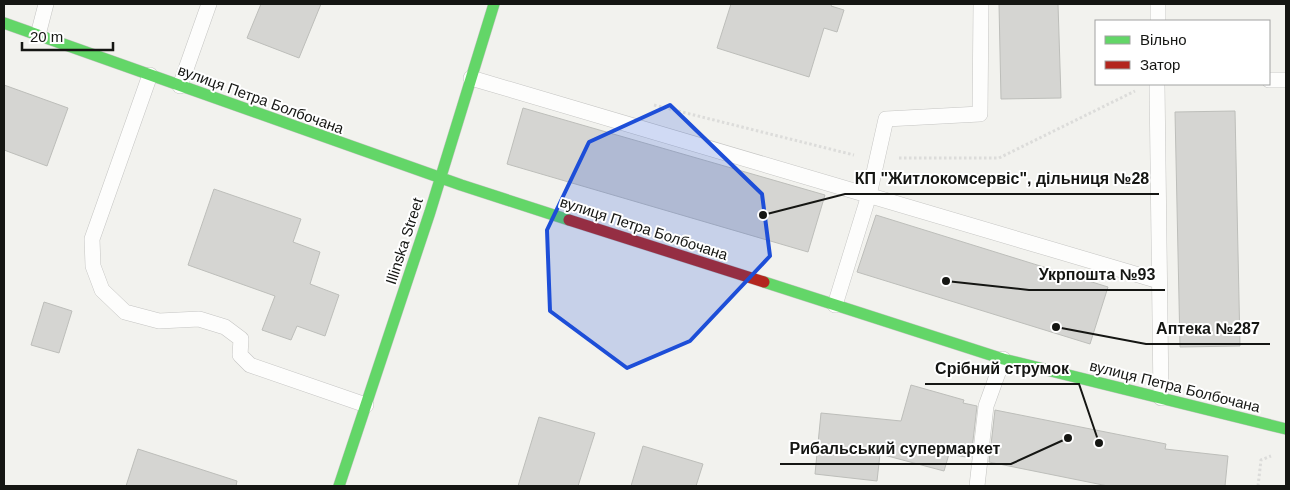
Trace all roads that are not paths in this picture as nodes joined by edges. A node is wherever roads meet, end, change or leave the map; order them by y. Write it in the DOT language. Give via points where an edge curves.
graph roads {
  1 [pos="46,4"];
  2 [pos="209,4"];
  3 [pos="494,4"];
  4 [pos="981,4"];
  5 [pos="1158,4"];
  6 [pos="1158,20"];
  7 [pos="4,23"];
  8 [pos="38,35"];
  9 [pos="150,75"];
  10 [pos="471,78"];
  11 [pos="1270,80"];
  12 [pos="1286,80"];
  13 [pos="1157,85"];
  14 [pos="180,86"];
  15 [pos="440,178"];
  16 [pos="869,195"];
  17 [pos="1159,281"];
  18 [pos="835,305"];
  19 [pos="1003,359"];
  20 [pos="1161,398"];
  21 [pos="366,404"];
  22 [pos="1286,429"];
  23 [pos="339,486"];
  24 [pos="977,486"];
  1 -- 8 [label="lane"];
  2 -- 14 [label="lane"];
  3 -- 10 [label="street, Illinska Street"];
  4 -- 16 [label="lane" via="980,114 886,119"];
  5 -- 6 [label="lane"];
  7 -- 8 [label="street, вулиця Петра Болбочана"];
  8 -- 9 [label="street, вулиця Петра Болбочана"];
  9 -- 14 [label="street, вулиця Петра Болбочана"];
  9 -- 21 [label="lane" via="92,239 93,266 102,290 125,312 159,321 199,319 225,327 241,339 240,355 250,365"];
  10 -- 15 [label="street, Illinska Street"];
  10 -- 16 [label="lane"];
  11 -- 12 [label="lane"];
  13 -- 17 [label="lane"];
  14 -- 15 [label="street, вулиця Петра Болбочана"];
  15 -- 18 [label="street, вулиця Петра Болбочана"];
  15 -- 21 [label="street, Illinska Street"];
  16 -- 17 [label="lane"];
  16 -- 18 [label="lane"];
  17 -- 20 [label="lane"];
  18 -- 19 [label="street, вулиця Петра Болбочана"];
  19 -- 20 [label="street, вулиця Петра Болбочана"];
  19 -- 24 [label="lane" via="986,406"];
  20 -- 22 [label="street, вулиця Петра Болбочана"];
  21 -- 23 [label="street, Illinska Street"];
}
